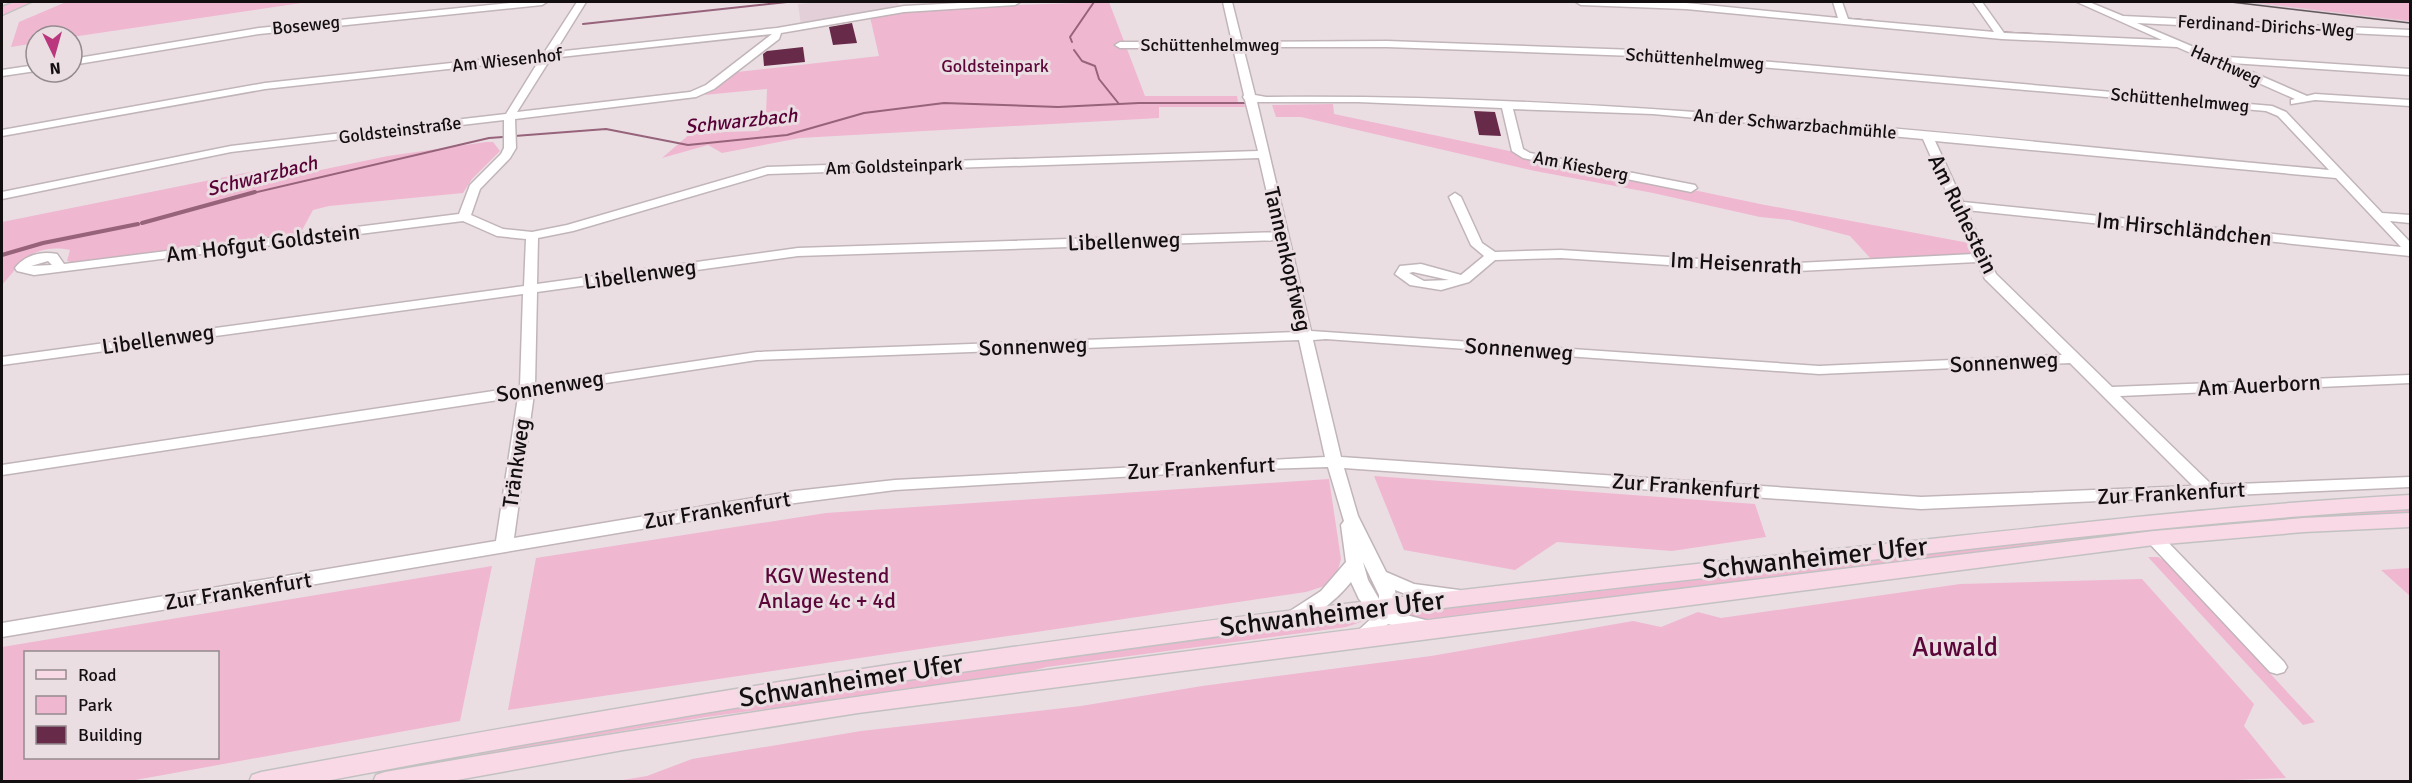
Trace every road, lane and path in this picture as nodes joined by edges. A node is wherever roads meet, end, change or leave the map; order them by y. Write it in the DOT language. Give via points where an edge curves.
graph roads {
  1 [pos="25,2"];
  2 [pos="542,2"];
  3 [pos="581,2"];
  4 [pos="1015,2"];
  5 [pos="1227,2"];
  6 [pos="1581,2"];
  7 [pos="1838,2"];
  8 [pos="1978,2"];
  9 [pos="2082,2"];
  10 [pos="1697,4"];
  11 [pos="2,11"];
  12 [pos="1844,19"];
  13 [pos="2122,19"];
  14 [pos="777,31"];
  15 [pos="2000,33"];
  16 [pos="2410,33"];
  17 [pos="2179,44"];
  18 [pos="1120,45"];
  19 [pos="1236,45"];
  20 [pos="547,56"];
  21 [pos="84,60"];
  22 [pos="2215,60"];
  23 [pos="24,70"];
  24 [pos="2410,72"];
  25 [pos="2,74"];
  26 [pos="1248,97"];
  27 [pos="2305,99"];
  28 [pos="2410,103"];
  29 [pos="1507,105"];
  30 [pos="2272,109"];
  31 [pos="509,117"];
  32 [pos="2,134"];
  33 [pos="1927,136"];
  34 [pos="1264,154"];
  35 [pos="2340,175"];
  36 [pos="1691,188"];
  37 [pos="2,195"];
  38 [pos="1455,197"];
  39 [pos="1957,205"];
  40 [pos="2379,216"];
  41 [pos="464,217"];
  42 [pos="2410,219"];
  43 [pos="532,236"];
  44 [pos="1282,236"];
  45 [pos="2410,251"];
  46 [pos="1492,256"];
  47 [pos="1980,258"];
  48 [pos="61,268"];
  49 [pos="1464,279"];
  50 [pos="529,289"];
  51 [pos="1306,336"];
  52 [pos="2072,359"];
  53 [pos="2,361"];
  54 [pos="2410,379"];
  55 [pos="527,389"];
  56 [pos="2107,392"];
  57 [pos="1334,462"];
  58 [pos="2,470"];
  59 [pos="2410,482"];
  60 [pos="2208,491"];
  61 [pos="2410,502"];
  62 [pos="1350,516"];
  63 [pos="2410,520"];
  64 [pos="2154,538"];
  65 [pos="504,546"];
  66 [pos="1353,565"];
  67 [pos="1381,578"];
  68 [pos="1479,596"];
  69 [pos="1384,610"];
  70 [pos="1292,619"];
  71 [pos="1437,628"];
  72 [pos="2,630"];
  73 [pos="1356,641"];
  74 [pos="2277,667"];
  75 [pos="261,782"];
  76 [pos="385,782"];
  1 -- 11 [label="highway"];
  2 -- 21 [label="street, Boseweg" via="260,30"];
  3 -- 20 [label="street"];
  4 -- 14 [label="street, Am Wiesenhof" via="904,9"];
  5 -- 19 [label="street, Tannenkopfweg"];
  6 -- 10 [label="street"];
  7 -- 12 [label="street"];
  8 -- 15 [label="street"];
  9 -- 13 [label="street, Harthweg"];
  10 -- 12 [label="street"];
  12 -- 15 [label="street"];
  13 -- 16 [label="street, Ferdinand-Dirichs-Weg"];
  13 -- 17 [label="street, Harthweg"];
  14 -- 20 [label="street, Am Wiesenhof"];
  14 -- 31 [label="street, Goldsteinstraße" via="776,37 710,87 692,95"];
  15 -- 17 [label="street"];
  17 -- 22 [label="street, Harthweg"];
  18 -- 19 [label="street, Schüttenhelmweg"];
  19 -- 26 [label="street, Tannenkopfweg"];
  19 -- 30 [label="street, Schüttenhelmweg" via="1386,44 1649,54"];
  20 -- 31 [label="street"];
  20 -- 32 [label="street, Am Wiesenhof" via="249,88"];
  22 -- 24 [label="street"];
  22 -- 27 [label="street, Harthweg"];
  23 -- 25 [label="street"];
  26 -- 29 [label="street, An der Schwarzbachmühle"];
  26 -- 34 [label="street, Tannenkopfweg"];
  27 -- 28 [label="street"];
  27 -- 30 [label="street"];
  29 -- 33 [label="street, An der Schwarzbachmühle" via="1653,111"];
  29 -- 36 [label="street, Am Kiesberg" via="1518,151 1527,156"];
  30 -- 35 [label="street"];
  31 -- 37 [label="street, Goldsteinstraße" via="231,149"];
  31 -- 41 [label="street" via="506,156 474,188"];
  33 -- 35 [label="street, An der Schwarzbachmühle"];
  33 -- 39 [label="street, Am Ruhestein"];
  34 -- 43 [label="street, Am Goldsteinpark" via="768,171"];
  34 -- 44 [label="street, Tannenkopfweg"];
  35 -- 40 [label="street"];
  38 -- 46 [label="street" via="1477,245"];
  39 -- 45 [label="street, Im Hirschländchen"];
  39 -- 47 [label="street, Am Ruhestein"];
  40 -- 42 [label="street"];
  40 -- 45 [label="street"];
  41 -- 43 [label="street, Am Goldsteinpark" via="501,233"];
  41 -- 48 [label="street, Am Hofgut Goldstein"];
  43 -- 50 [label="street, Tränkweg"];
  44 -- 50 [label="street, Libellenweg" via="798,252"];
  44 -- 51 [label="street, Tannenkopfweg"];
  46 -- 47 [label="street, Im Heisenrath" via="1561,254 1776,268"];
  46 -- 49 [label="street"];
  47 -- 52 [label="street, Am Ruhestein" via="1990,276"];
  50 -- 53 [label="street, Libellenweg"];
  50 -- 55 [label="street, Tränkweg"];
  51 -- 52 [label="street, Sonnenweg" via="1820,370"];
  51 -- 55 [label="street, Sonnenweg" via="750,356"];
  51 -- 57 [label="street, Tannenkopfweg"];
  52 -- 56 [label="street, Am Ruhestein"];
  54 -- 56 [label="street, Am Auerborn"];
  55 -- 58 [label="street, Sonnenweg"];
  55 -- 65 [label="street, Tränkweg"];
  56 -- 60 [label="street, Am Ruhestein"];
  57 -- 60 [label="street, Zur Frankenfurt" via="1921,503"];
  57 -- 62 [label="street, Tannenkopfweg"];
  57 -- 65 [label="street, Zur Frankenfurt" via="895,485 795,497"];
  59 -- 60 [label="street, Zur Frankenfurt"];
  61 -- 68 [label="main road, Schwanheimer Ufer" via="2147,520"];
  62 -- 66 [label="street, Tannenkopfweg"];
  62 -- 67 [label="street, Tannenkopfweg"];
  63 -- 64 [label="main road, Schwanheimer Ufer"];
  64 -- 71 [label="main road, Schwanheimer Ufer"];
  64 -- 74 [label="street"];
  65 -- 72 [label="street, Zur Frankenfurt"];
  66 -- 69 [label="street, Tannenkopfweg" via="1364,594"];
  66 -- 70 [label="street" via="1330,595"];
  67 -- 68 [label="street" via="1411,590"];
  67 -- 69 [label="street, Tannenkopfweg"];
  68 -- 69 [label="main road, Schwanheimer Ufer"];
  69 -- 70 [label="main road, Schwanheimer Ufer"];
  69 -- 71 [label="street" via="1417,626"];
  69 -- 73 [label="street"];
  70 -- 75 [label="main road, Schwanheimer Ufer" via="856,680"];
  71 -- 73 [label="main road, Schwanheimer Ufer"];
  73 -- 76 [label="main road, Schwanheimer Ufer" via="858,704"];
}
